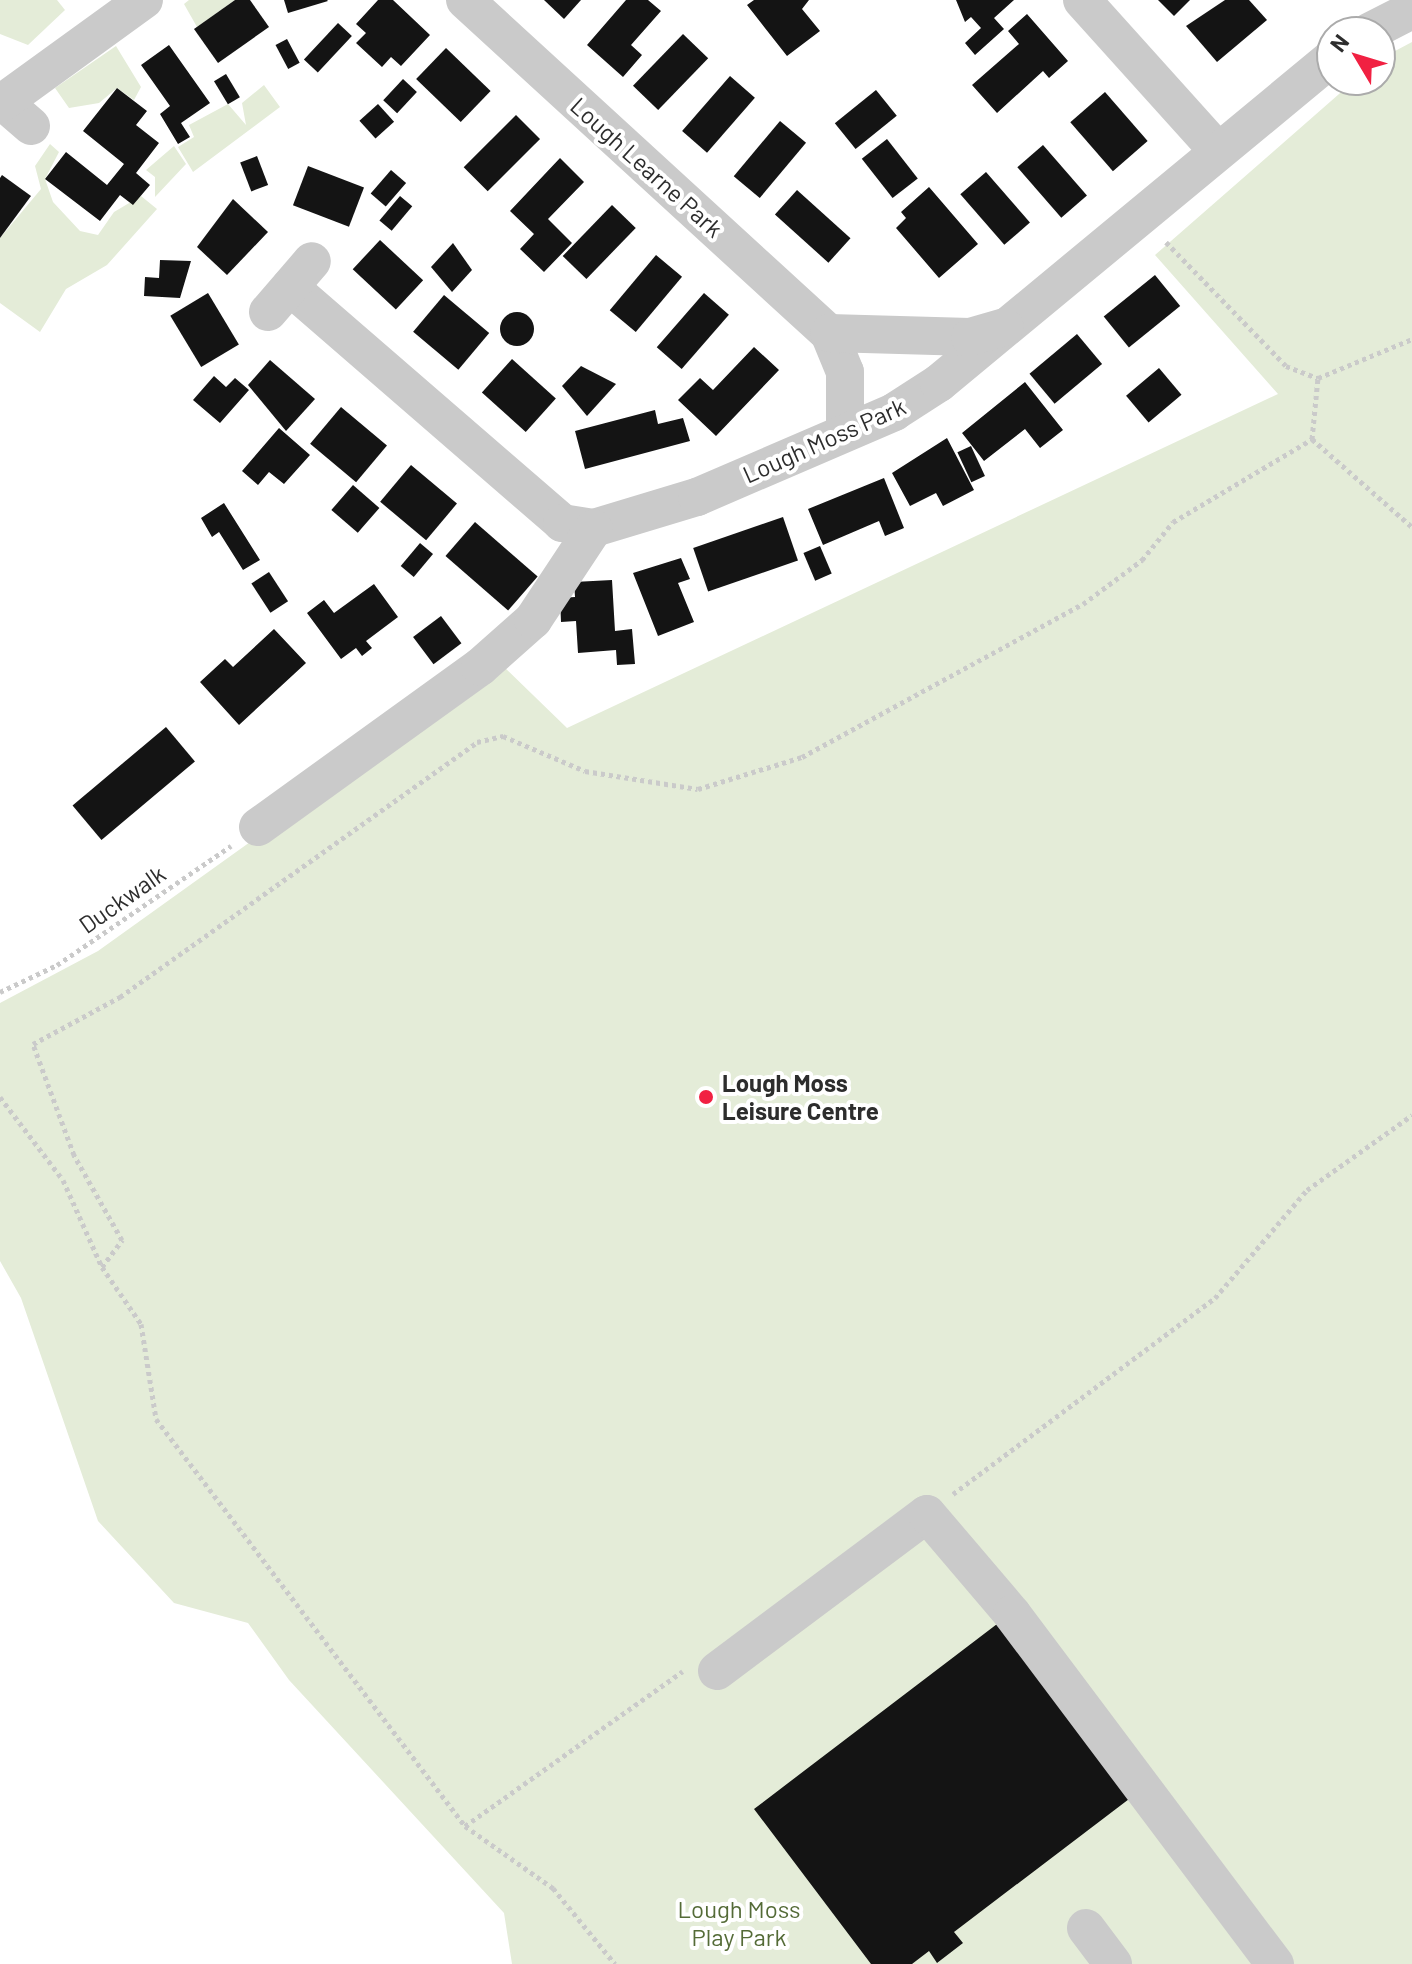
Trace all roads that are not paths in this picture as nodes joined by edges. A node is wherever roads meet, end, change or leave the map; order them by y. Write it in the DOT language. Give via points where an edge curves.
graph roads {
  1 [pos="144,0"];
  2 [pos="465,0"];
  3 [pos="1082,0"];
  4 [pos="100,12"];
  5 [pos="1316,71"];
  6 [pos="1,102"];
  7 [pos="31,126"];
  8 [pos="1218,151"];
  9 [pos="290,287"];
  10 [pos="1006,327"];
  11 [pos="829,333"];
  12 [pos="845,431"];
  13 [pos="594,528"];
  14 [pos="258,827"];
  15 [pos="717,1671"];
  16 [pos="1086,1928"];
  17 [pos="1113,1964"];
  18 [pos="1275,1964"];
  1 -- 4 [label="street"];
  2 -- 11 [label="street, Lough Learne Park"];
  3 -- 8 [label="street"];
  4 -- 6 [label="street"];
  5 -- 8 [label="street, Lough Moss Park"];
  6 -- 7 [label="street"];
  8 -- 10 [label="street, Lough Moss Park"];
  9 -- 13 [label="street" via="562,523"];
  10 -- 11 [label="street" via="970,337"];
  10 -- 12 [label="street, Lough Moss Park" via="905,405"];
  11 -- 12 [label="street, Lough Learne Park" via="845,372"];
  12 -- 13 [label="street, Lough Moss Park" via="697,497"];
  13 -- 14 [label="street" via="533,620 502,648"];
  15 -- 18 [label="street" via="927,1514 1012,1614"];
  16 -- 17 [label="street"];
}
